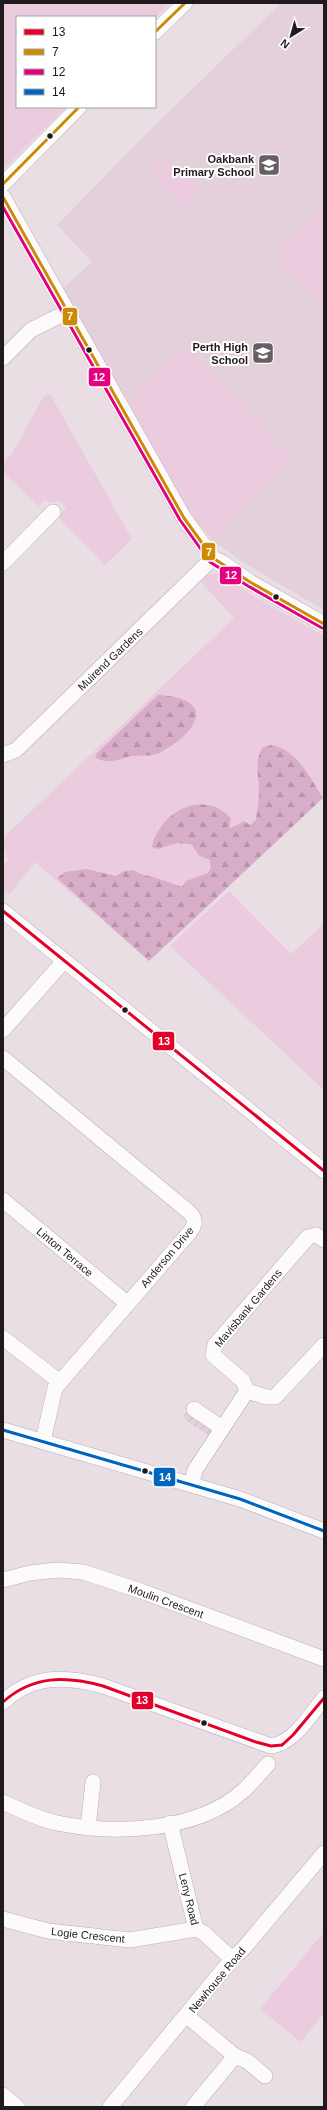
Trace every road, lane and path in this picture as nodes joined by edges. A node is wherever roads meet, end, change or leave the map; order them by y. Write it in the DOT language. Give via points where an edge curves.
graph roads {
  1 [pos="184,3"];
  2 [pos="156,31"];
  3 [pos="79,108"];
  4 [pos="3,184"];
  5 [pos="3,197"];
  6 [pos="67,312"];
  7 [pos="3,358"];
  8 [pos="53,512"];
  9 [pos="213,558"];
  10 [pos="3,563"];
  11 [pos="324,624"];
  12 [pos="3,755"];
  13 [pos="3,911"];
  14 [pos="64,960"];
  15 [pos="3,1030"];
  16 [pos="3,1058"];
  17 [pos="324,1170"];
  18 [pos="3,1200"];
  19 [pos="324,1240"];
  20 [pos="128,1304"];
  21 [pos="3,1338"];
  22 [pos="324,1345"];
  23 [pos="60,1382"];
  24 [pos="246,1391"];
  25 [pos="194,1409"];
  26 [pos="222,1428"];
  27 [pos="3,1430"];
  28 [pos="43,1441"];
  29 [pos="192,1483"];
  30 [pos="324,1531"];
  31 [pos="3,1580"];
  32 [pos="324,1659"];
  33 [pos="324,1698"];
  34 [pos="3,1702"];
  35 [pos="268,1764"];
  36 [pos="92,1782"];
  37 [pos="3,1802"];
  38 [pos="170,1823"];
  39 [pos="88,1828"];
  40 [pos="324,1854"];
  41 [pos="3,1919"];
  42 [pos="196,1929"];
  43 [pos="232,1959"];
  44 [pos="187,2016"];
  45 [pos="235,2056"];
  46 [pos="265,2076"];
  47 [pos="3,2095"];
  48 [pos="17,2107"];
  49 [pos="110,2107"];
  50 [pos="193,2107"];
  1 -- 2 [label="street"];
  3 -- 4 [label="street"];
  5 -- 6 [label="street"];
  6 -- 7 [label="street" via="31,330"];
  6 -- 9 [label="street" via="184,518"];
  8 -- 10 [label="street"];
  9 -- 11 [label="street"];
  9 -- 12 [label="street, Muirend Gardens" via="16,750"];
  13 -- 14 [label="street"];
  14 -- 15 [label="street"];
  14 -- 17 [label="street"];
  16 -- 20 [label="street, Anderson Drive" via="193,1217 194,1228"];
  18 -- 20 [label="street, Linton Terrace"];
  19 -- 24 [label="street, Mavisbank Gardens" via="316,1235 308,1237 215,1345 213,1355 243,1381"];
  20 -- 23 [label="street, Anderson Drive"];
  21 -- 23 [label="street"];
  22 -- 24 [label="street" via="275,1397"];
  23 -- 28 [label="street, Anderson Drive" via="55,1388"];
  24 -- 26 [label="street"];
  25 -- 26 [label="street"];
  26 -- 29 [label="street" via="195,1470"];
  27 -- 28 [label="street"];
  28 -- 29 [label="street"];
  29 -- 30 [label="street" via="240,1498"];
  31 -- 32 [label="street, Moulin Crescent" via="44,1571 83,1572"];
  33 -- 34 [label="street" via="282,1745 271,1746 103,1686 76,1679 44,1680 14,1692"];
  35 -- 38 [label="street" via="243,1791 227,1802 191,1818"];
  36 -- 39 [label="street"];
  37 -- 39 [label="street" via="55,1823"];
  38 -- 39 [label="street" via="128,1830"];
  38 -- 42 [label="street, Leny Road"];
  40 -- 43 [label="street, Newhouse Road"];
  41 -- 42 [label="street, Logie Crescent" via="48,1931 130,1940"];
  42 -- 43 [label="street, Leny Road" via="204,1933"];
  43 -- 44 [label="street, Newhouse Road"];
  44 -- 45 [label="street"];
  44 -- 49 [label="street, Newhouse Road"];
  45 -- 46 [label="street" via="247,2061"];
  45 -- 50 [label="street"];
  47 -- 48 [label="street"];
}
